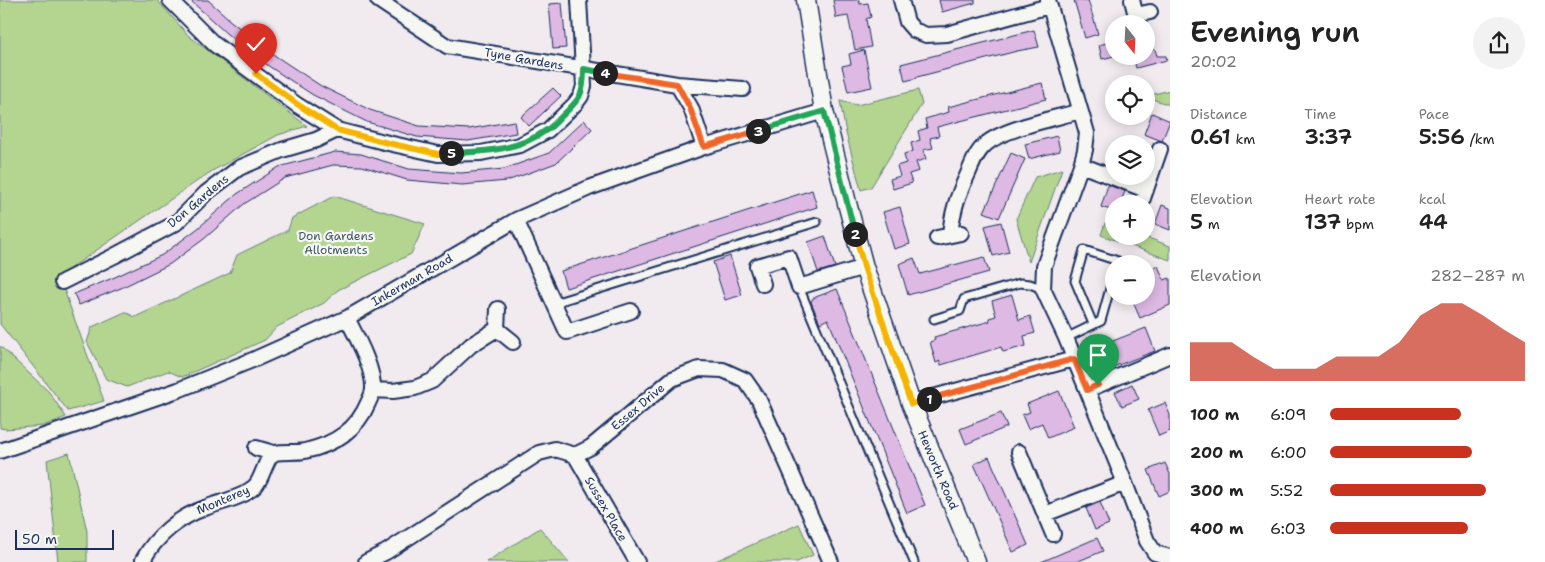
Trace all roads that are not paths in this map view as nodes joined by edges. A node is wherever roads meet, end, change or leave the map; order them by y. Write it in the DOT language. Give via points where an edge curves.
graph roads {
  1 [pos="170,0"];
  2 [pos="378,0"];
  3 [pos="578,0"];
  4 [pos="806,0"];
  5 [pos="901,0"];
  6 [pos="1132,0"];
  7 [pos="1048,3"];
  8 [pos="1150,12"];
  9 [pos="1136,15"];
  10 [pos="1145,15"];
  11 [pos="584,69"];
  12 [pos="677,84"];
  13 [pos="743,89"];
  14 [pos="824,111"];
  15 [pos="1080,111"];
  16 [pos="337,130"];
  17 [pos="704,147"];
  18 [pos="1160,149"];
  19 [pos="1081,165"];
  20 [pos="1146,190"];
  21 [pos="1144,195"];
  22 [pos="516,220"];
  23 [pos="817,222"];
  24 [pos="950,235"];
  25 [pos="1105,257"];
  26 [pos="864,267"];
  27 [pos="62,282"];
  28 [pos="763,284"];
  29 [pos="799,287"];
  30 [pos="1043,289"];
  31 [pos="554,304"];
  32 [pos="1105,304"];
  33 [pos="498,310"];
  34 [pos="631,312"];
  35 [pos="347,318"];
  36 [pos="934,319"];
  37 [pos="1093,324"];
  38 [pos="497,329"];
  39 [pos="1066,338"];
  40 [pos="513,342"];
  41 [pos="1170,355"];
  42 [pos="1074,359"];
  43 [pos="373,390"];
  44 [pos="1087,390"];
  45 [pos="911,404"];
  46 [pos="256,448"];
  47 [pos="0,451"];
  48 [pos="274,453"];
  49 [pos="575,455"];
  50 [pos="1019,462"];
  51 [pos="1125,483"];
  52 [pos="1045,514"];
  53 [pos="1053,534"];
  54 [pos="1170,557"];
  55 [pos="1153,558"];
  56 [pos="141,561"];
  57 [pos="366,562"];
  58 [pos="637,562"];
  59 [pos="831,562"];
  60 [pos="914,562"];
  61 [pos="976,562"];
  1 -- 16 [label="street" via="214,44"];
  2 -- 11 [label="street, Tyne Gardens" via="447,46"];
  3 -- 11 [label="street"];
  4 -- 14 [label="street, Heworth Road"];
  5 -- 7 [label="street" via="907,22 914,30 926,35 947,34"];
  6 -- 9 [label="street"];
  7 -- 15 [label="street"];
  8 -- 10 [label="street"];
  11 -- 12 [label="street, Tyne Gardens"];
  11 -- 16 [label="street" via="584,86 576,104 548,130 520,145 481,152 438,154"];
  12 -- 13 [label="street, Tyne Gardens"];
  12 -- 17 [label="street"];
  14 -- 17 [label="street, Inkerman Road"];
  14 -- 26 [label="street, Heworth Road"];
  15 -- 19 [label="street" via="1087,134"];
  15 -- 24 [label="street" via="1004,133 987,143 977,154 956,198"];
  16 -- 27 [label="street, Don Gardens" via="239,168 206,193 176,223"];
  17 -- 22 [label="street, Inkerman Road" via="589,188"];
  18 -- 20 [label="street" via="1160,169"];
  19 -- 20 [label="street"];
  19 -- 30 [label="street" via="1044,266"];
  20 -- 21 [label="street"];
  22 -- 31 [label="street"];
  22 -- 35 [label="street, Inkerman Road"];
  23 -- 31 [label="lane"];
  25 -- 37 [label="lane" via="1084,250 1075,281"];
  26 -- 29 [label="street"];
  26 -- 45 [label="street, Heworth Road"];
  28 -- 29 [label="street" via="757,266 789,257"];
  29 -- 60 [label="lane"];
  30 -- 36 [label="lane" via="1020,283 964,299 960,311"];
  30 -- 39 [label="street"];
  31 -- 34 [label="street" via="568,332"];
  32 -- 37 [label="lane" via="1100,321"];
  33 -- 38 [label="street"];
  35 -- 43 [label="street" via="362,346"];
  35 -- 47 [label="street, Inkerman Road" via="178,390"];
  37 -- 39 [label="lane"];
  38 -- 40 [label="street"];
  38 -- 43 [label="street" via="471,345 432,381 415,388"];
  39 -- 42 [label="street"];
  41 -- 44 [label="street"];
  42 -- 44 [label="street"];
  42 -- 45 [label="street"];
  43 -- 48 [label="street" via="364,414 340,438 304,452"];
  44 -- 51 [label="street"];
  45 -- 61 [label="street, Heworth Road"];
  46 -- 48 [label="street"];
  48 -- 56 [label="street, Monterey" via="268,457 256,486 184,517 150,546"];
  49 -- 57 [label="street" via="555,449 539,452"];
  49 -- 58 [label="street, Sussex Place"];
  49 -- 59 [label="street, Essex Drive" via="591,447 672,379 699,369 723,370 745,380 759,400"];
  50 -- 52 [label="street"];
  51 -- 52 [label="street"];
  51 -- 55 [label="street"];
  52 -- 53 [label="street"];
  54 -- 55 [label="street"];
}
